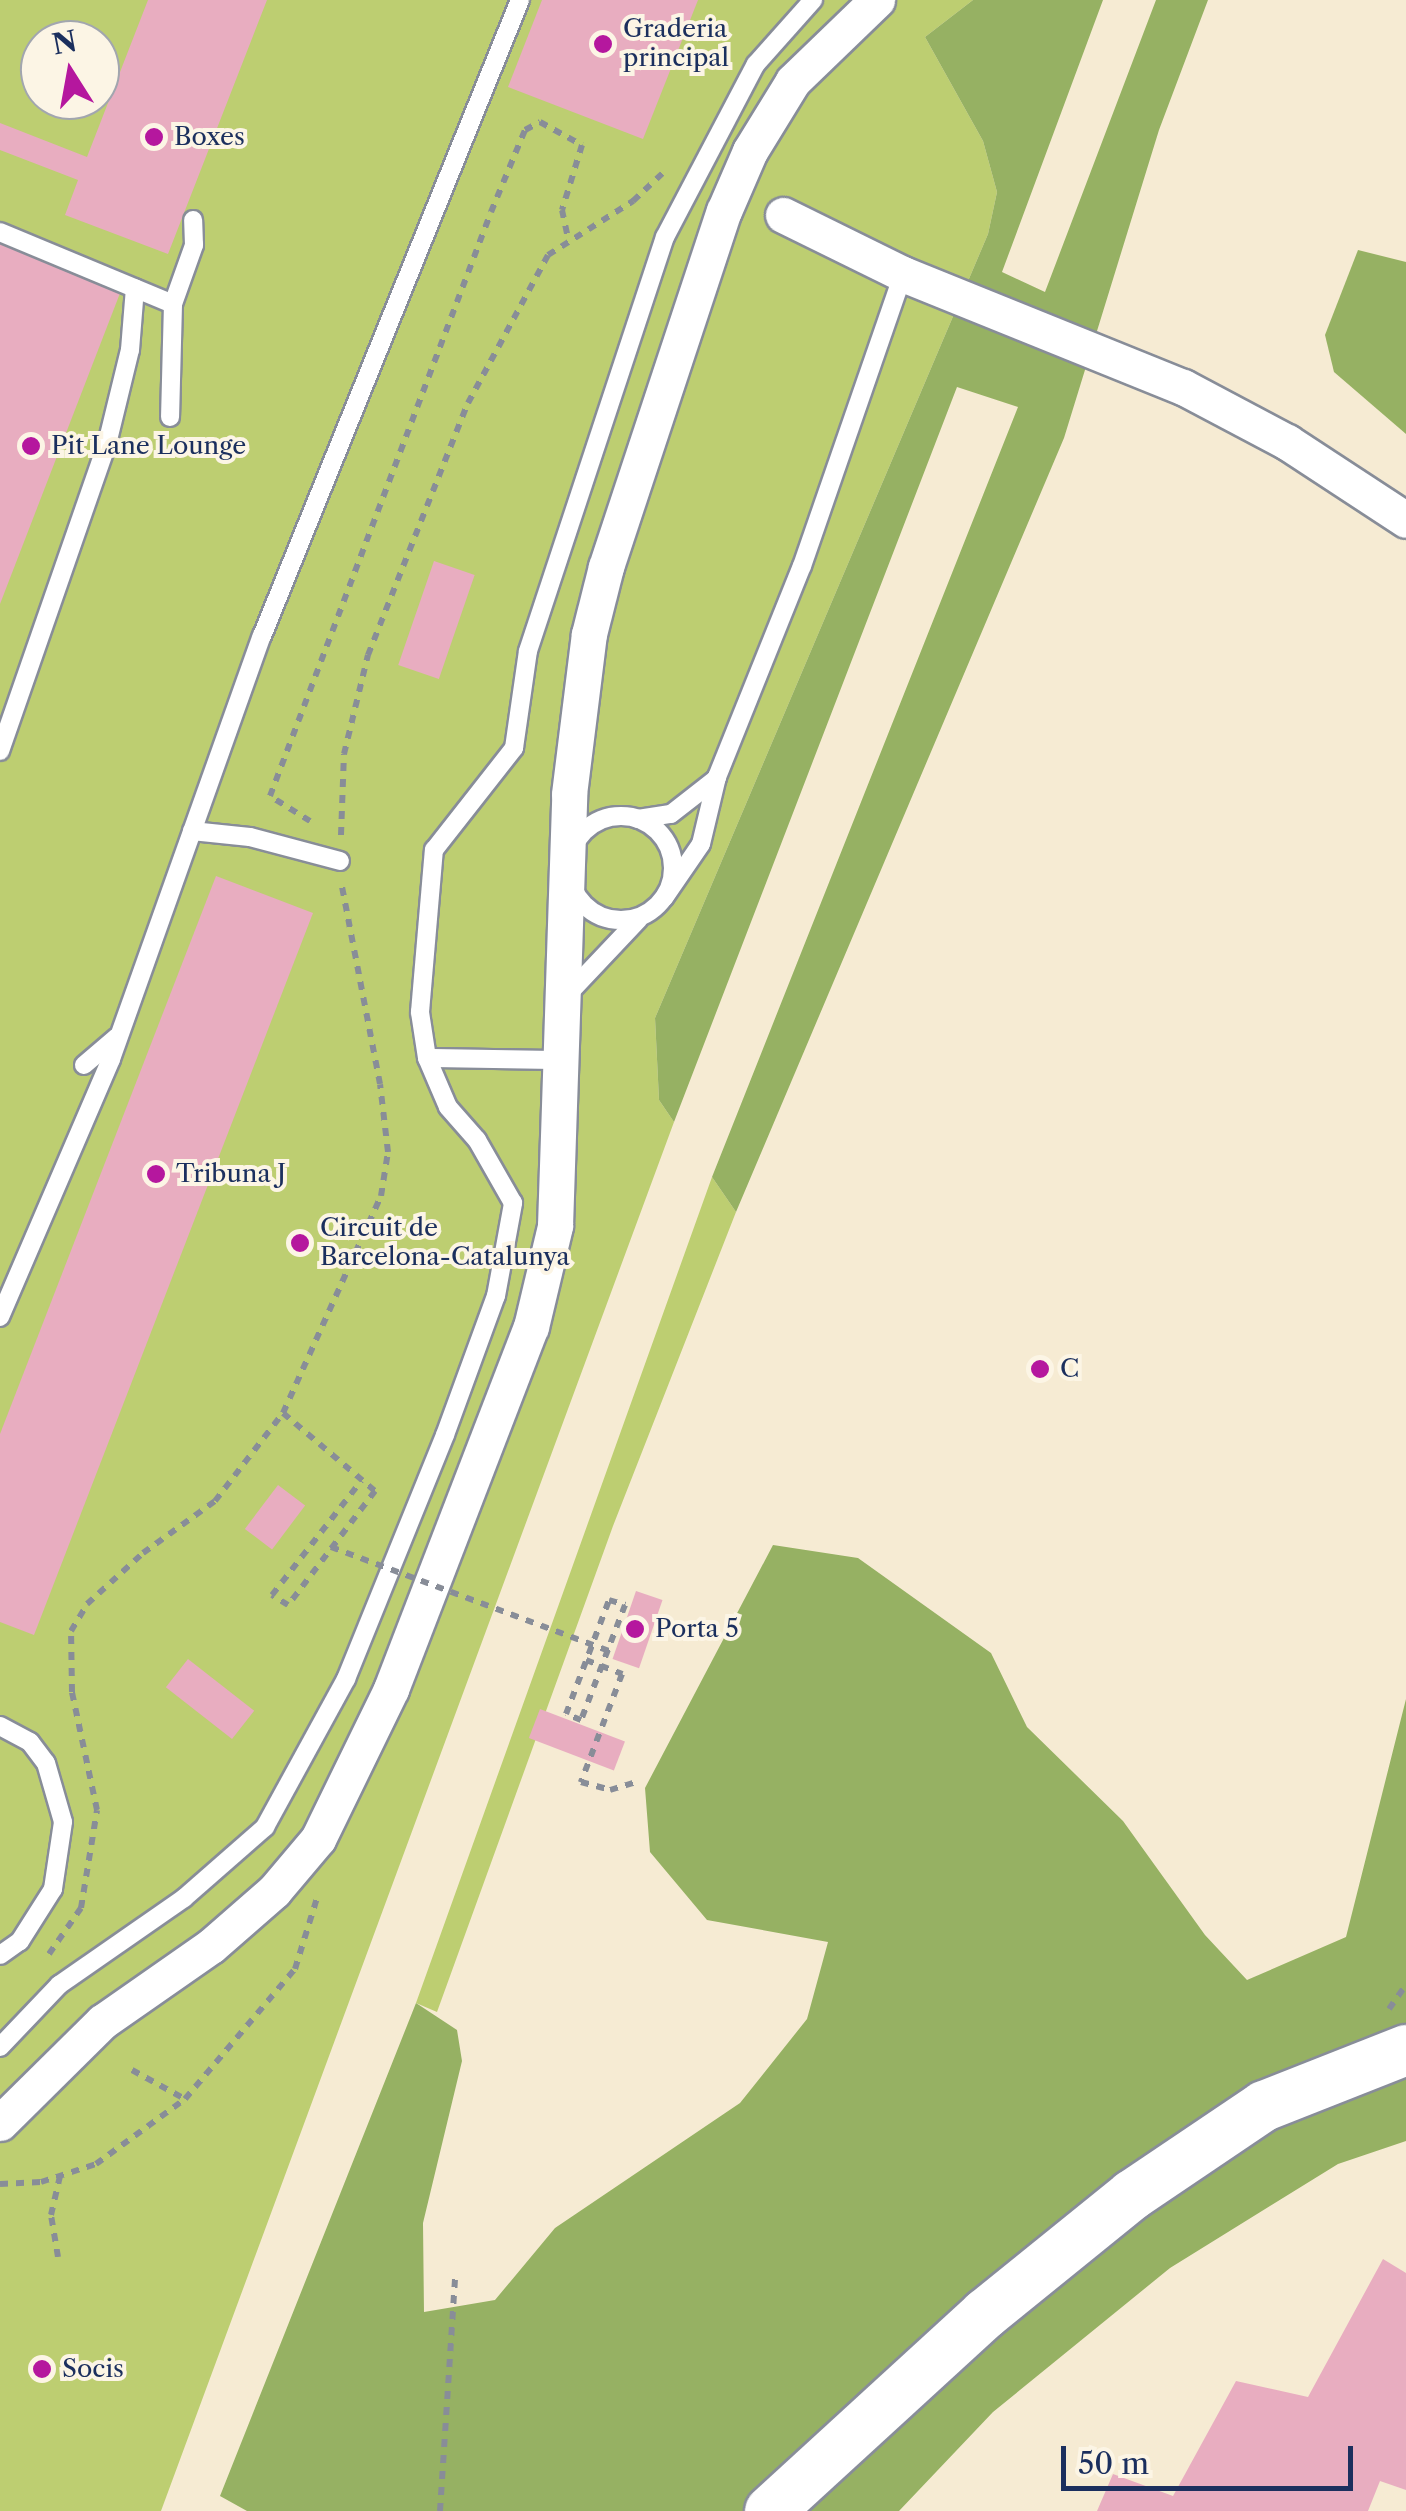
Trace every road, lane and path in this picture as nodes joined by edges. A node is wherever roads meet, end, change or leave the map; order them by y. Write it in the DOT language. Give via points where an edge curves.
graph roads {
  1 [pos="520,0"];
  2 [pos="813,0"];
  3 [pos="878,0"];
  4 [pos="677,158"];
  5 [pos="783,215"];
  6 [pos="193,220"];
  7 [pos="0,232"];
  8 [pos="568,238"];
  9 [pos="903,274"];
  10 [pos="135,288"];
  11 [pos="173,304"];
  12 [pos="170,417"];
  13 [pos="1406,520"];
  14 [pos="0,751"];
  15 [pos="717,778"];
  16 [pos="638,820"];
  17 [pos="324,830"];
  18 [pos="192,831"];
  19 [pos="340,862"];
  20 [pos="568,865"];
  21 [pos="664,898"];
  22 [pos="644,915"];
  23 [pos="561,1008"];
  24 [pos="118,1037"];
  25 [pos="428,1058"];
  26 [pos="560,1060"];
  27 [pos="84,1065"];
  28 [pos="0,1317"];
  29 [pos="284,1413"];
  30 [pos="361,1481"];
  31 [pos="331,1547"];
  32 [pos="609,1651"];
  33 [pos="586,1660"];
  34 [pos="0,1726"];
  35 [pos="636,1782"];
  36 [pos="318,1838"];
  37 [pos="0,1955"];
  38 [pos="41,1962"];
  39 [pos="0,2047"];
  40 [pos="1406,2050"];
  41 [pos="132,2070"];
  42 [pos="185,2099"];
  43 [pos="0,2123"];
  44 [pos="60,2176"];
  45 [pos="0,2184"];
  46 [pos="58,2256"];
  47 [pos="455,2276"];
  48 [pos="440,2511"];
  49 [pos="770,2511"];
  1 -- 18 [label="lane" via="407,268"];
  2 -- 25 [label="lane" via="756,64 664,237 528,651 514,748 437,840 420,1012"];
  3 -- 20 [label="street" via="794,81 750,151 724,211 589,634 569,794"];
  4 -- 8 [label="path" via="633,201"];
  5 -- 9 [label="street"];
  6 -- 11 [label="lane" via="194,244"];
  7 -- 10 [label="lane"];
  8 -- 17 [label="path" via="562,210 582,145 540,122 525,130 491,212 270,796"];
  8 -- 19 [label="path" via="532,276 468,403 368,655 344,754"];
  9 -- 13 [label="street" via="1184,387 1287,442"];
  9 -- 15 [label="lane" via="802,566"];
  10 -- 11 [label="lane"];
  10 -- 14 [label="lane" via="130,350 107,444"];
  11 -- 12 [label="lane"];
  15 -- 16 [label="lane" via="670,814"];
  15 -- 21 [label="lane" via="701,844"];
  16 -- 20 [label="lane" via="598,821 577,839"];
  16 -- 21 [label="lane" via="668,846 673,872"];
  18 -- 19 [label="lane" via="250,837"];
  18 -- 24 [label="lane"];
  19 -- 29 [label="path" via="388,1152 382,1196"];
  20 -- 22 [label="lane" via="574,891 592,912 617,920"];
  20 -- 23 [label="street"];
  21 -- 22 [label="lane"];
  22 -- 23 [label="lane" via="602,952"];
  23 -- 26 [label="street"];
  24 -- 27 [label="lane"];
  24 -- 28 [label="lane"];
  25 -- 26 [label="lane"];
  25 -- 39 [label="lane" via="448,1107 505,1183 513,1203 510,1239 452,1418 346,1679 264,1827 184,1898 59,1985"];
  26 -- 36 [label="street" via="556,1226 530,1327 391,1690"];
  29 -- 30 [label="path"];
  29 -- 38 [label="path" via="215,1501 143,1553 88,1604 71,1631 72,1692 97,1810 81,1908"];
  30 -- 31 [label="path" via="375,1491"];
  30 -- 31 [label="path" via="272,1595 288,1605"];
  31 -- 32 [label="path, bridge"];
  32 -- 33 [label="path" via="625,1606 609,1600"];
  32 -- 33 [label="path" via="580,1720 566,1714"];
  33 -- 35 [label="path" via="622,1674 580,1782 610,1790"];
  34 -- 37 [label="lane" via="30,1742 46,1762 64,1822 53,1890 20,1941"];
  36 -- 42 [label="path" via="325,1875 295,1969"];
  36 -- 43 [label="street" via="274,1891 211,1946 102,2022"];
  40 -- 49 [label="street" via="1264,2106 1132,2195 985,2314"];
  41 -- 42 [label="path"];
  42 -- 44 [label="path" via="96,2164"];
  44 -- 45 [label="path"];
  44 -- 46 [label="path" via="51,2216"];
  47 -- 48 [label="path"];
}
